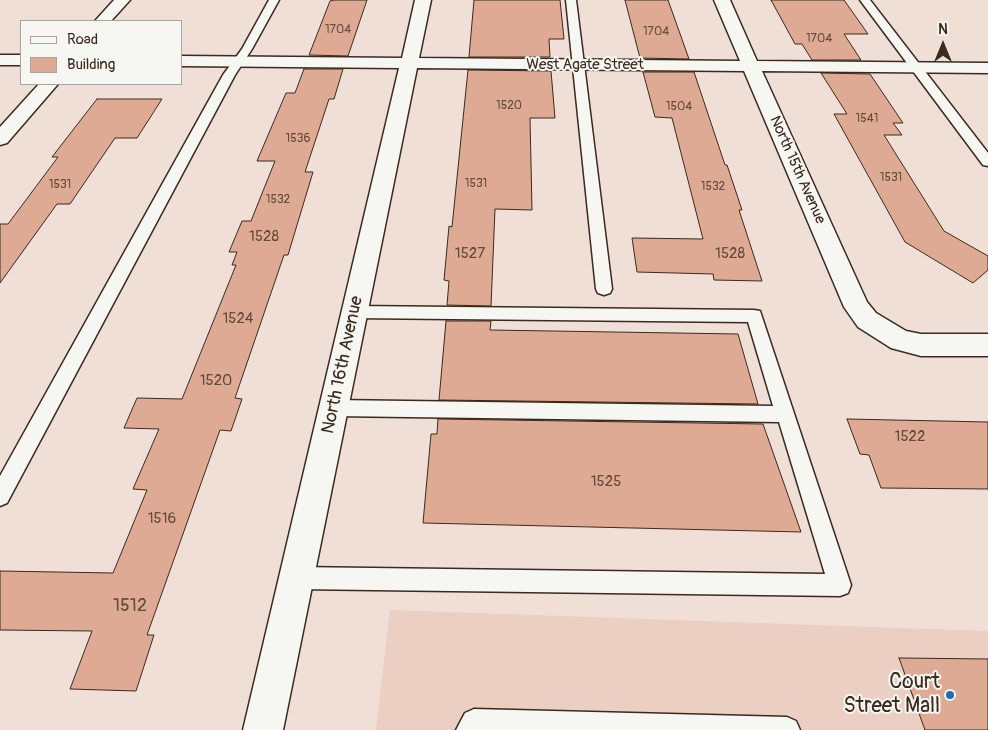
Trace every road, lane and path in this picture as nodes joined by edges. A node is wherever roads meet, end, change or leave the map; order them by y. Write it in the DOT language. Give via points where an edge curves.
graph roads {
  1 [pos="122,0"];
  2 [pos="274,0"];
  3 [pos="423,0"];
  4 [pos="571,0"];
  5 [pos="722,0"];
  6 [pos="865,0"];
  7 [pos="104,20"];
  8 [pos="0,60"];
  9 [pos="20,60"];
  10 [pos="182,61"];
  11 [pos="239,62"];
  12 [pos="409,63"];
  13 [pos="578,64"];
  14 [pos="751,66"];
  15 [pos="916,67"];
  16 [pos="988,68"];
  17 [pos="48,85"];
  18 [pos="0,139"];
  19 [pos="988,162"];
  20 [pos="604,289"];
  21 [pos="354,312"];
  22 [pos="988,345"];
  23 [pos="334,408"];
  24 [pos="786,414"];
  25 [pos="0,496"];
  26 [pos="296,578"];
  27 [pos="686,729"];
  28 [pos="263,730"];
  29 [pos="469,730"];
  30 [pos="788,730"];
  1 -- 7 [label="street"];
  2 -- 11 [label="lane"];
  3 -- 12 [label="street, North 16th Avenue"];
  4 -- 13 [label="lane"];
  5 -- 14 [label="street, North 15th Avenue"];
  6 -- 15 [label="lane"];
  8 -- 9 [label="street"];
  10 -- 11 [label="street, West Agate Street"];
  11 -- 12 [label="street, West Agate Street"];
  11 -- 25 [label="lane"];
  12 -- 13 [label="street, West Agate Street"];
  12 -- 21 [label="street, North 16th Avenue"];
  13 -- 14 [label="street, West Agate Street"];
  13 -- 20 [label="lane"];
  14 -- 15 [label="street, West Agate Street"];
  14 -- 22 [label="street, North 15th Avenue" via="857,307 868,320 900,340 921,345"];
  15 -- 16 [label="street, West Agate Street"];
  15 -- 19 [label="lane"];
  17 -- 18 [label="street"];
  21 -- 23 [label="street, North 16th Avenue"];
  21 -- 24 [label="lane" via="754,316"];
  23 -- 24 [label="lane"];
  23 -- 26 [label="street, North 16th Avenue"];
  24 -- 26 [label="lane" via="840,585"];
  26 -- 28 [label="street, North 16th Avenue"];
  27 -- 29 [label="lane" via="474,722"];
  27 -- 30 [label="lane"];
}
